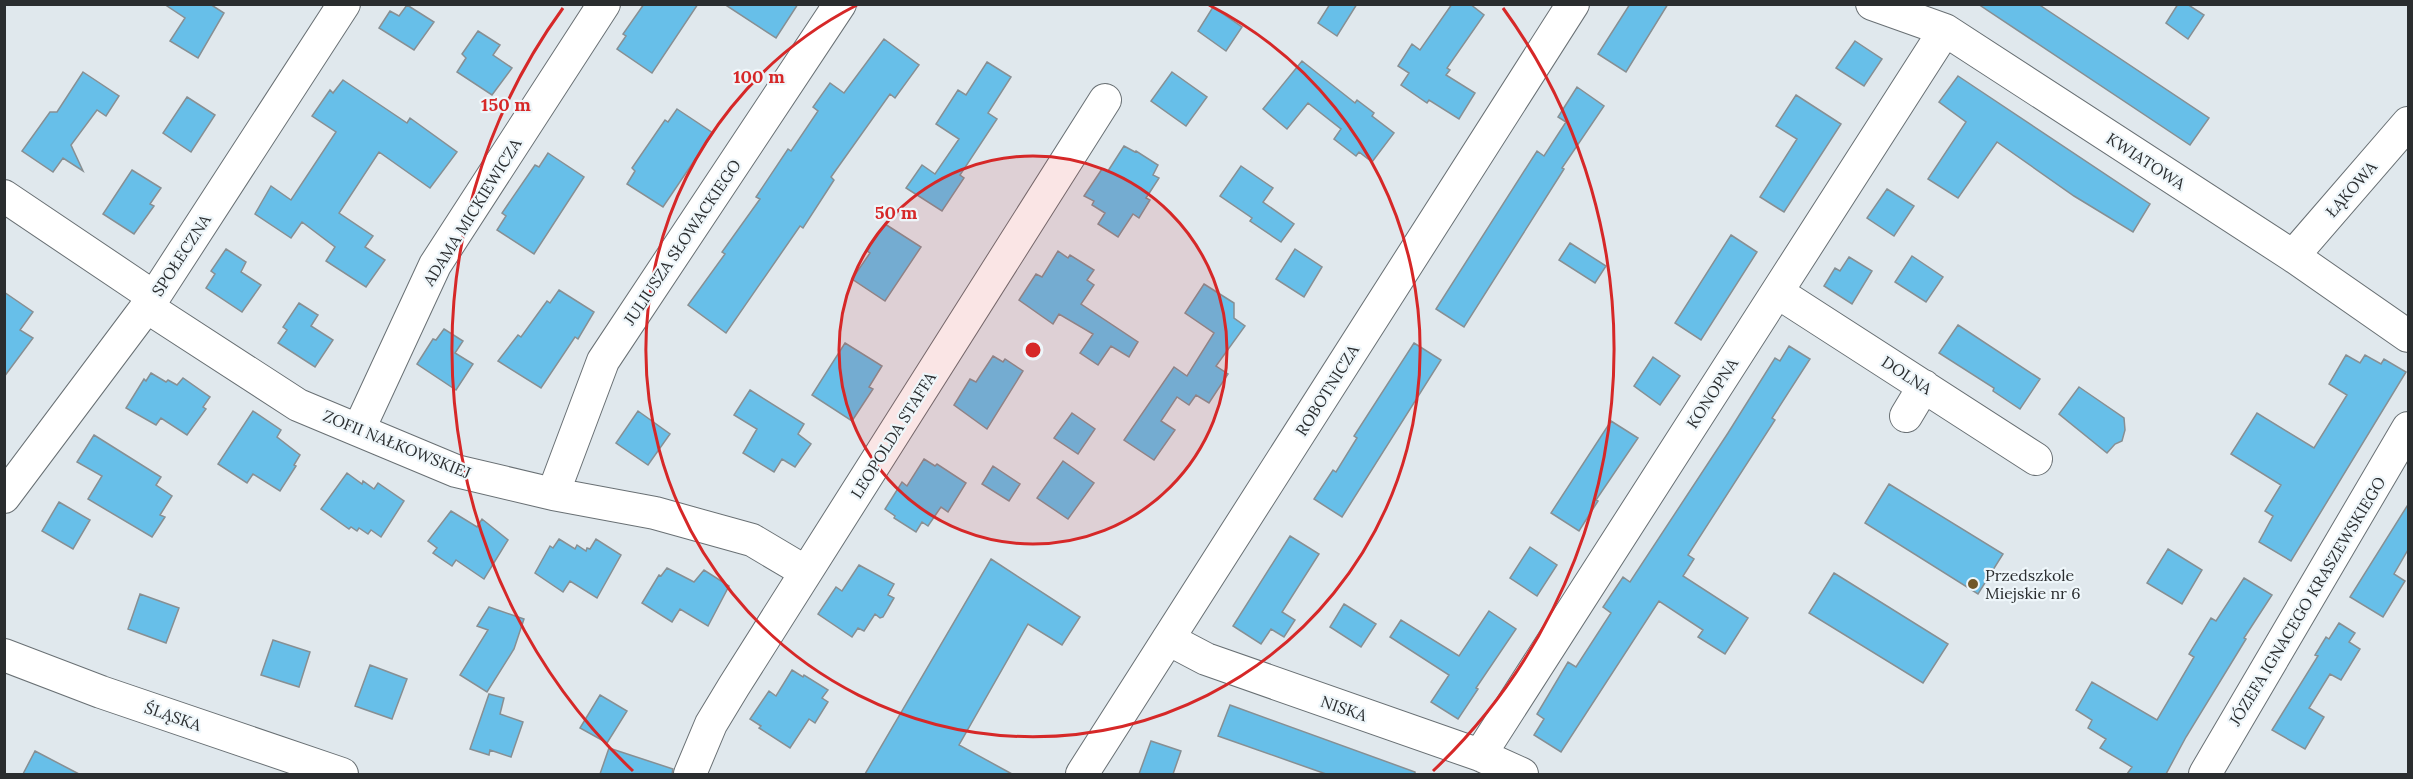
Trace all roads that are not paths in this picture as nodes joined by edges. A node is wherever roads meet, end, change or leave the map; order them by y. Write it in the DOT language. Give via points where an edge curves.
graph roads {
  1 [pos="344,4"];
  2 [pos="604,4"];
  3 [pos="840,4"];
  4 [pos="1573,4"];
  5 [pos="1872,4"];
  6 [pos="1945,30"];
  7 [pos="1105,100"];
  8 [pos="2409,123"];
  9 [pos="4,196"];
  10 [pos="2293,256"];
  11 [pos="1777,292"];
  12 [pos="150,302"];
  13 [pos="2409,336"];
  14 [pos="1924,386"];
  15 [pos="1906,416"];
  16 [pos="2409,428"];
  17 [pos="359,429"];
  18 [pos="2036,459"];
  19 [pos="553,494"];
  20 [pos="4,497"];
  21 [pos="806,572"];
  22 [pos="1168,639"];
  23 [pos="4,655"];
  24 [pos="1480,755"];
  25 [pos="342,774"];
  26 [pos="690,774"];
  27 [pos="1082,774"];
  28 [pos="1522,774"];
  29 [pos="2205,774"];
  1 -- 12 [label="street, SPOŁECZNA"];
  2 -- 17 [label="street, ADAMA MICKIEWICZA" via="435,265"];
  3 -- 19 [label="street, JULIUSZA SŁOWACKIEGO" via="603,362"];
  4 -- 22 [label="street, ROBOTNICZA"];
  5 -- 6 [label="street, KWIATOWA"];
  6 -- 10 [label="street, KWIATOWA"];
  6 -- 11 [label="street, KONOPNA"];
  7 -- 21 [label="street, LEOPOLDA STAFFA"];
  8 -- 10 [label="street, ŁĄKOWA"];
  9 -- 12 [label="street, ZOFII NAŁKOWSKIEJ"];
  10 -- 13 [label="street, KWIATOWA"];
  11 -- 14 [label="street, DOLNA"];
  11 -- 24 [label="street, KONOPNA"];
  12 -- 17 [label="street, ZOFII NAŁKOWSKIEJ" via="298,405"];
  12 -- 20 [label="street, SPOŁECZNA"];
  14 -- 15 [label="street"];
  14 -- 18 [label="street, DOLNA"];
  16 -- 29 [label="street, JÓZEFA IGNACEGO KRASZEWSKIEGO"];
  17 -- 19 [label="street, ZOFII NAŁKOWSKIEJ" via="456,471"];
  19 -- 21 [label="street, ZOFII NAŁKOWSKIEJ" via="655,513 752,540"];
  21 -- 26 [label="street, LEOPOLDA STAFFA" via="715,717"];
  22 -- 24 [label="street, NISKA" via="1221,665"];
  22 -- 27 [label="street, ROBOTNICZA"];
  23 -- 25 [label="street, ŚLĄSKA"];
  24 -- 28 [label="street, NISKA"];
}
